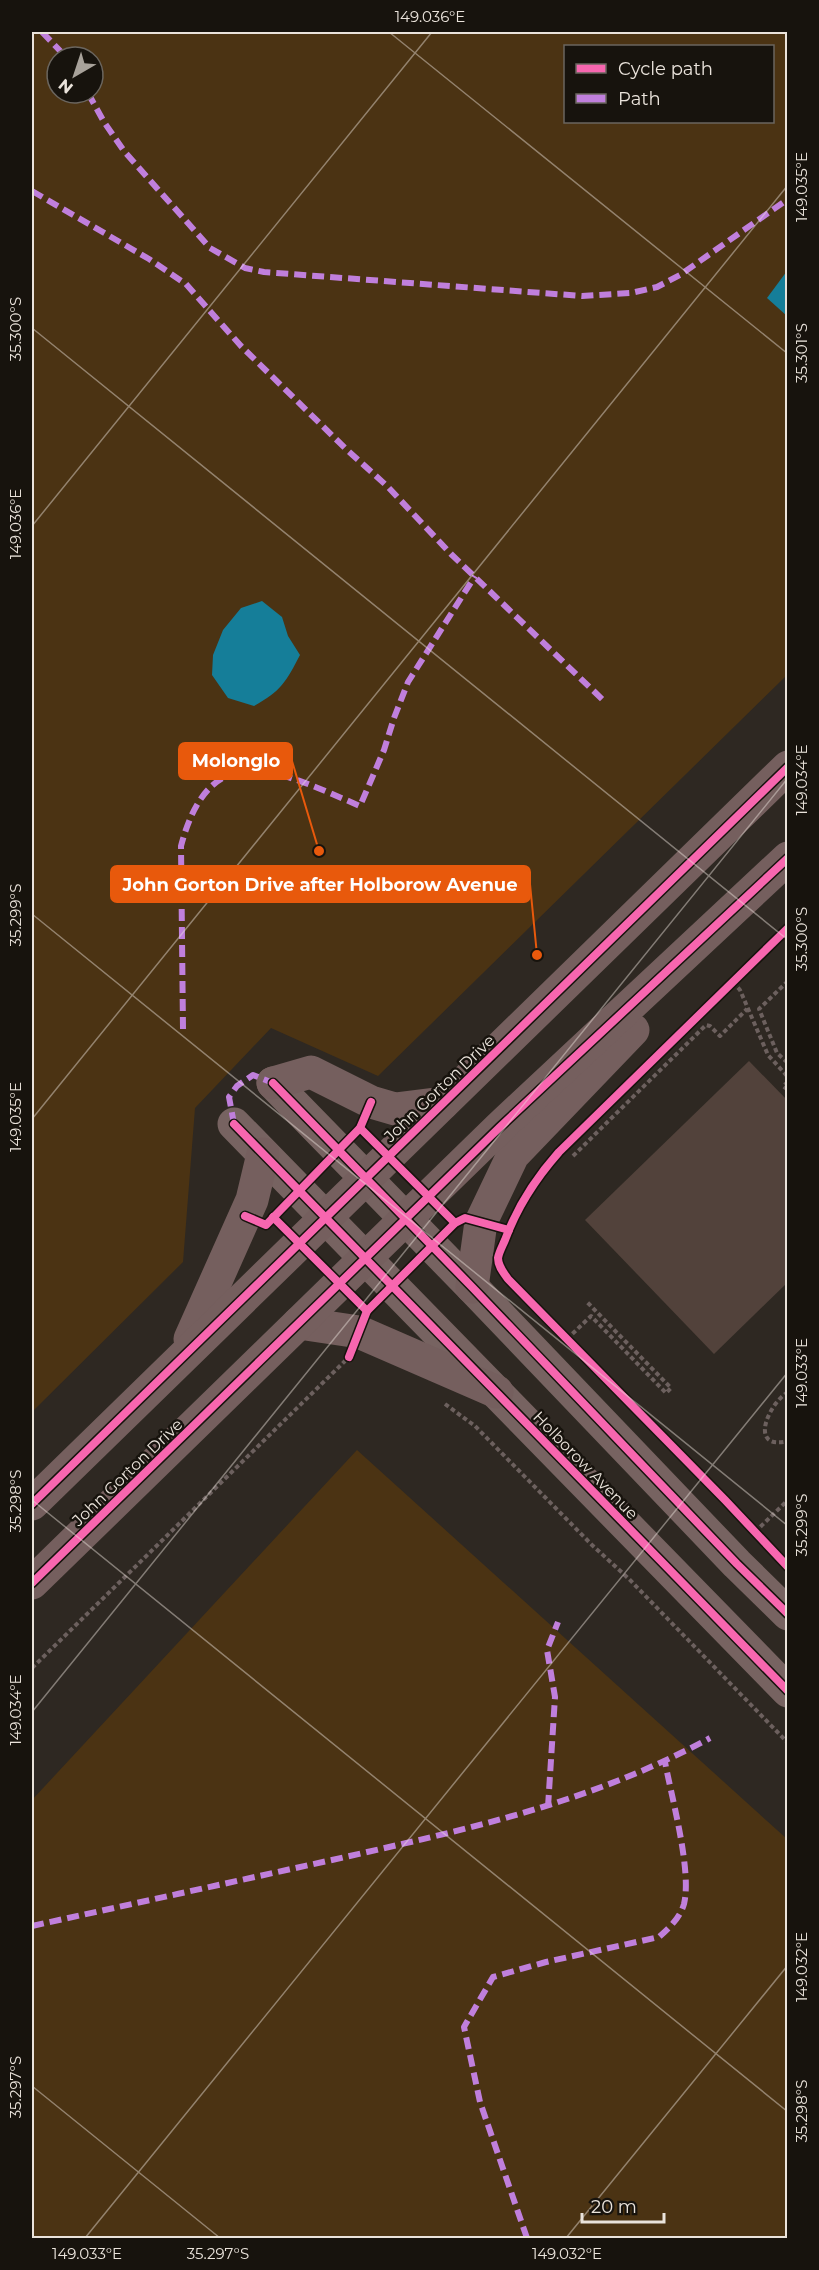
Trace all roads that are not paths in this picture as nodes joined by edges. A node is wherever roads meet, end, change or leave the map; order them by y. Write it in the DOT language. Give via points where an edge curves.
graph roads {
  1 [pos="788,767"];
  2 [pos="788,858"];
  3 [pos="686,952"];
  4 [pos="443,1103"];
  5 [pos="234,1124"];
  6 [pos="263,1154"];
  7 [pos="366,1178"];
  8 [pos="324,1218"];
  9 [pos="406,1219"];
  10 [pos="365,1260"];
  11 [pos="472,1287"];
  12 [pos="300,1323"];
  13 [pos="182,1357"];
  14 [pos="497,1392"];
  15 [pos="32,1504"];
  16 [pos="32,1583"];
  17 [pos="788,1614"];
  18 [pos="788,1691"];
  1 -- 4 [label="main road, John Gorton Drive"];
  2 -- 3 [label="main road, John Gorton Drive"];
  3 -- 9 [label="main road, John Gorton Drive"];
  3 -- 11 [label="main road" via="642,1021 513,1155 481,1222"];
  4 -- 7 [label="main road, John Gorton Drive"];
  4 -- 7 [label="main road" via="396,1110 311,1072 273,1083"];
  5 -- 6 [label="main road, Holborow Avenue"];
  6 -- 8 [label="main road, Holborow Avenue"];
  6 -- 13 [label="main road" via="252,1200"];
  7 -- 8 [label="main road, John Gorton Drive"];
  7 -- 9 [label="main road"];
  8 -- 10 [label="main road, Holborow Avenue"];
  8 -- 13 [label="main road, John Gorton Drive"];
  9 -- 10 [label="main road, John Gorton Drive"];
  9 -- 11 [label="main road"];
  10 -- 12 [label="main road, John Gorton Drive"];
  10 -- 14 [label="main road, Holborow Avenue"];
  11 -- 17 [label="main road"];
  12 -- 14 [label="main road"];
  12 -- 16 [label="main road, John Gorton Drive"];
  13 -- 15 [label="main road, John Gorton Drive"];
  14 -- 18 [label="main road, Holborow Avenue"];
}
